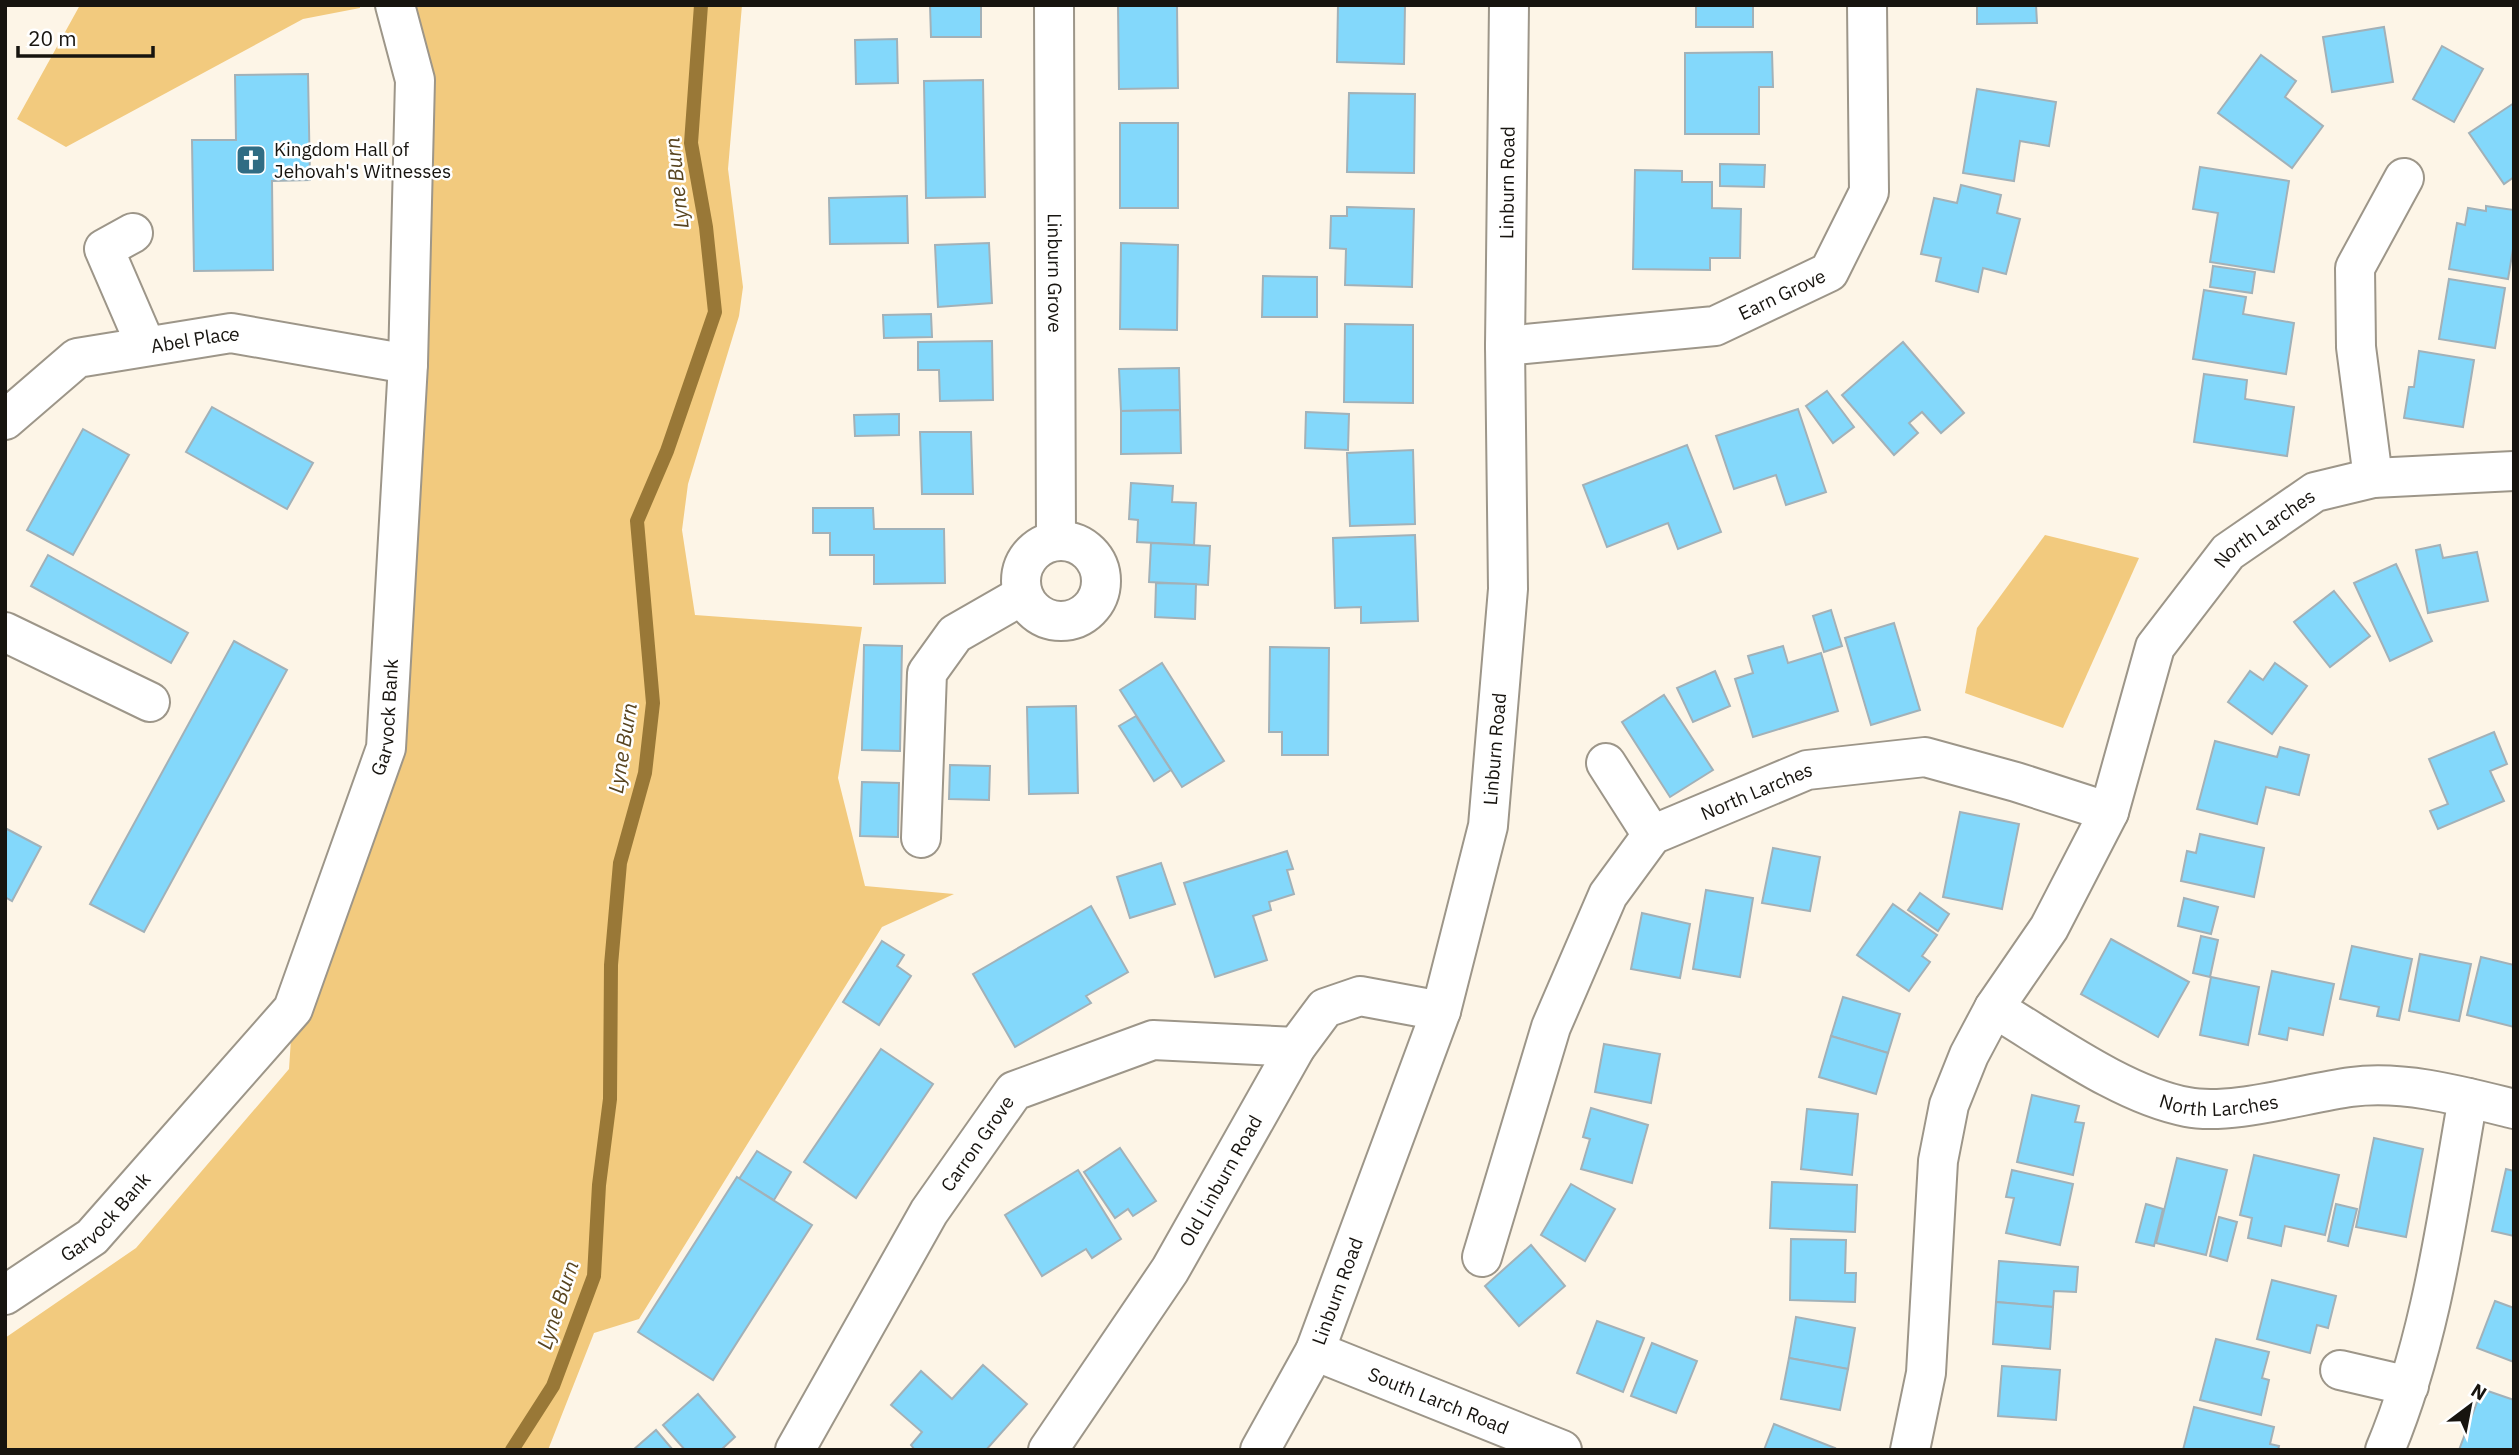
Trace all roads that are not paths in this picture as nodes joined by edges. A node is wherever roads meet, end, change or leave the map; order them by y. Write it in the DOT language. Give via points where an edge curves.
graph roads {
  1 [pos="395,5"];
  2 [pos="1054,5"];
  3 [pos="1510,5"];
  4 [pos="1867,5"];
  5 [pos="2404,178"];
  6 [pos="133,233"];
  7 [pos="146,346"];
  8 [pos="1505,346"];
  9 [pos="408,364"];
  10 [pos="5,420"];
  11 [pos="2514,471"];
  12 [pos="2373,478"];
  13 [pos="1056,540"];
  14 [pos="1023,595"];
  15 [pos="5,632"];
  16 [pos="150,702"];
  17 [pos="1606,763"];
  18 [pos="2109,812"];
  19 [pos="1652,835"];
  20 [pos="921,838"];
  21 [pos="1994,1008"];
  22 [pos="1441,1011"];
  23 [pos="1296,1047"];
  24 [pos="2468,1098"];
  25 [pos="2514,1109"];
  26 [pos="1482,1257"];
  27 [pos="5,1295"];
  28 [pos="1315,1351"];
  29 [pos="2340,1370"];
  30 [pos="2409,1386"];
  31 [pos="796,1450"];
  32 [pos="1048,1450"];
  33 [pos="1260,1450"];
  34 [pos="1562,1450"];
  35 [pos="1910,1450"];
  36 [pos="2385,1450"];
  1 -- 9 [label="street, Garvock Bank" via="415,80"];
  2 -- 13 [label="street, Linburn Grove"];
  3 -- 8 [label="street, Linburn Road"];
  4 -- 8 [label="street, Earn Grove" via="1869,192 1829,272 1716,326"];
  5 -- 12 [label="street" via="2355,268 2356,347"];
  6 -- 7 [label="street" via="104,249"];
  7 -- 9 [label="street, Abel Place" via="231,333"];
  7 -- 10 [label="street, Abel Place" via="76,358"];
  8 -- 22 [label="street, Linburn Road" via="1508,589 1489,826"];
  9 -- 27 [label="street, Garvock Bank" via="386,748 293,1009 92,1237"];
  11 -- 12 [label="street, North Larches"];
  12 -- 18 [label="street, North Larches" via="2315,492 2228,552 2155,647"];
  13 -- 14 [label="street" via="1043,544 1025,562"];
  13 -- 14 [label="street" via="1069,541 1090,553 1101,576 1097,600 1079,617 1054,621 1032,610"];
  14 -- 20 [label="street" via="955,635 927,673"];
  15 -- 16 [label="street"];
  17 -- 19 [label="street"];
  18 -- 19 [label="street, North Larches" via="1925,757 1807,770"];
  18 -- 21 [label="street, North Larches" via="2049,929"];
  19 -- 26 [label="street" via="1608,895 1551,1027"];
  21 -- 24 [label="street, North Larches" via="2137,1091 2191,1108 2219,1108 2354,1087 2394,1086"];
  21 -- 35 [label="street, North Larches" via="1950,1105 1938,1161 1926,1373"];
  22 -- 23 [label="street, Old Linburn Road" via="1360,996 1325,1008"];
  22 -- 28 [label="street, Linburn Road"];
  23 -- 31 [label="street, Carron Grove" via="1153,1040 1014,1091 929,1212"];
  23 -- 32 [label="street, Old Linburn Road" via="1170,1270"];
  24 -- 25 [label="street, North Larches"];
  24 -- 30 [label="street" via="2434,1290"];
  28 -- 33 [label="street, Linburn Road"];
  28 -- 34 [label="street, South Larch Road"];
  29 -- 30 [label="street"];
  30 -- 36 [label="street"];
}
